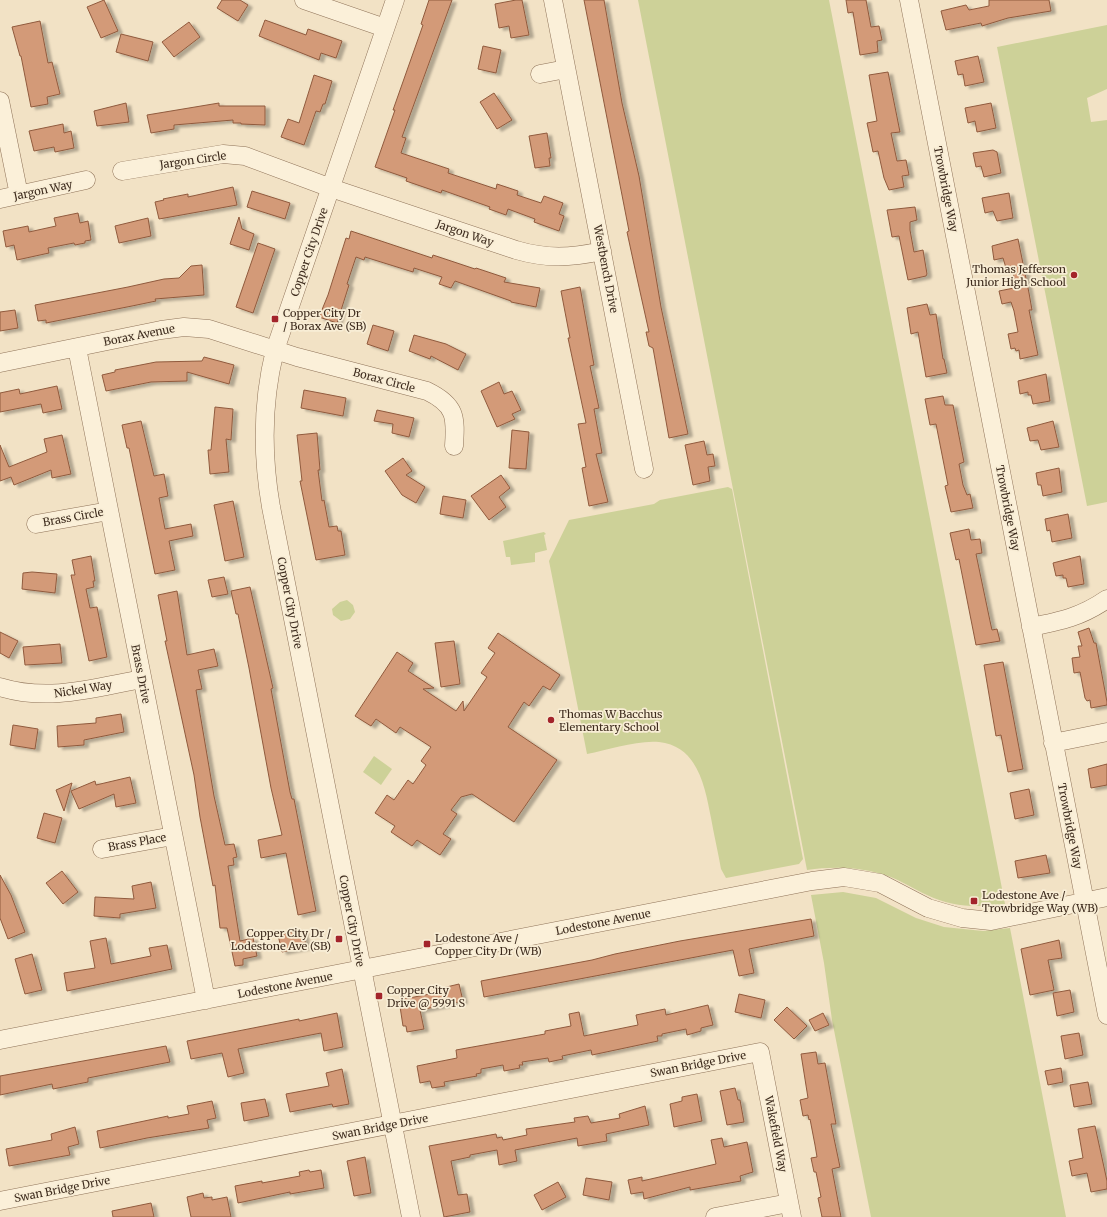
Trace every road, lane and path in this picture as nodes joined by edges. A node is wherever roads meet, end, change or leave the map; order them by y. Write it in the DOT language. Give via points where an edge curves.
graph roads {
  1 [pos="304,0"];
  2 [pos="395,0"];
  3 [pos="553,0"];
  4 [pos="909,0"];
  5 [pos="386,28"];
  6 [pos="566,69"];
  7 [pos="540,74"];
  8 [pos="0,101"];
  9 [pos="122,171"];
  10 [pos="86,180"];
  11 [pos="331,188"];
  12 [pos="19,195"];
  13 [pos="0,198"];
  14 [pos="602,251"];
  15 [pos="77,348"];
  16 [pos="276,350"];
  17 [pos="0,363"];
  18 [pos="454,446"];
  19 [pos="644,469"];
  20 [pos="110,511"];
  21 [pos="36,524"];
  22 [pos="1107,599"];
  23 [pos="1031,627"];
  24 [pos="142,679"];
  25 [pos="0,687"];
  26 [pos="1107,732"];
  27 [pos="1053,743"];
  28 [pos="173,836"];
  29 [pos="102,848"];
  30 [pos="1107,897"];
  31 [pos="1085,901"];
  32 [pos="362,970"];
  33 [pos="206,1000"];
  34 [pos="1107,1015"];
  35 [pos="0,1039"];
  36 [pos="760,1052"];
  37 [pos="392,1124"];
  38 [pos="0,1201"];
  39 [pos="791,1210"];
  40 [pos="410,1217"];
  41 [pos="715,1217"];
  1 -- 5 [label="street"];
  2 -- 5 [label="street, Copper City Drive"];
  3 -- 6 [label="street, Westbench Drive"];
  4 -- 23 [label="street, Trowbridge Way"];
  5 -- 11 [label="street, Copper City Drive"];
  6 -- 7 [label="street"];
  6 -- 14 [label="street, Westbench Drive"];
  8 -- 12 [label="street"];
  9 -- 11 [label="street, Jargon Circle" via="223,154 245,156"];
  10 -- 12 [label="street, Jargon Way"];
  11 -- 14 [label="street, Jargon Way" via="534,255 565,257"];
  11 -- 16 [label="street, Copper City Drive"];
  12 -- 13 [label="street, Jargon Way"];
  14 -- 19 [label="street, Westbench Drive"];
  15 -- 16 [label="street, Borax Avenue" via="161,330 197,327"];
  15 -- 17 [label="street, Borax Avenue"];
  15 -- 20 [label="street, Brass Drive"];
  16 -- 18 [label="street, Borax Circle" via="438,396 448,404 454,416"];
  16 -- 32 [label="street, Copper City Drive" via="266,403 264,443 267,484"];
  20 -- 21 [label="street, Brass Circle"];
  20 -- 24 [label="street, Brass Drive"];
  22 -- 23 [label="street" via="1087,612 1066,620"];
  23 -- 27 [label="street, Trowbridge Way"];
  24 -- 25 [label="street, Nickel Way" via="44,695 26,694"];
  24 -- 28 [label="street, Brass Drive"];
  26 -- 27 [label="street"];
  27 -- 31 [label="street, Trowbridge Way"];
  28 -- 29 [label="street, Brass Place"];
  28 -- 33 [label="street, Brass Drive"];
  30 -- 31 [label="street, Lodestone Avenue"];
  31 -- 32 [label="street, Lodestone Avenue" via="990,921 962,918 928,908 880,883 844,877 729,897"];
  31 -- 34 [label="street, Trowbridge Way"];
  32 -- 33 [label="street, Lodestone Avenue"];
  32 -- 37 [label="street, Copper City Drive"];
  33 -- 35 [label="street, Lodestone Avenue"];
  36 -- 37 [label="street, Swan Bridge Drive"];
  36 -- 39 [label="street, Wakefield Way"];
  37 -- 38 [label="street, Swan Bridge Drive"];
  37 -- 40 [label="street, Copper City Drive"];
  39 -- 41 [label="street"];
}
